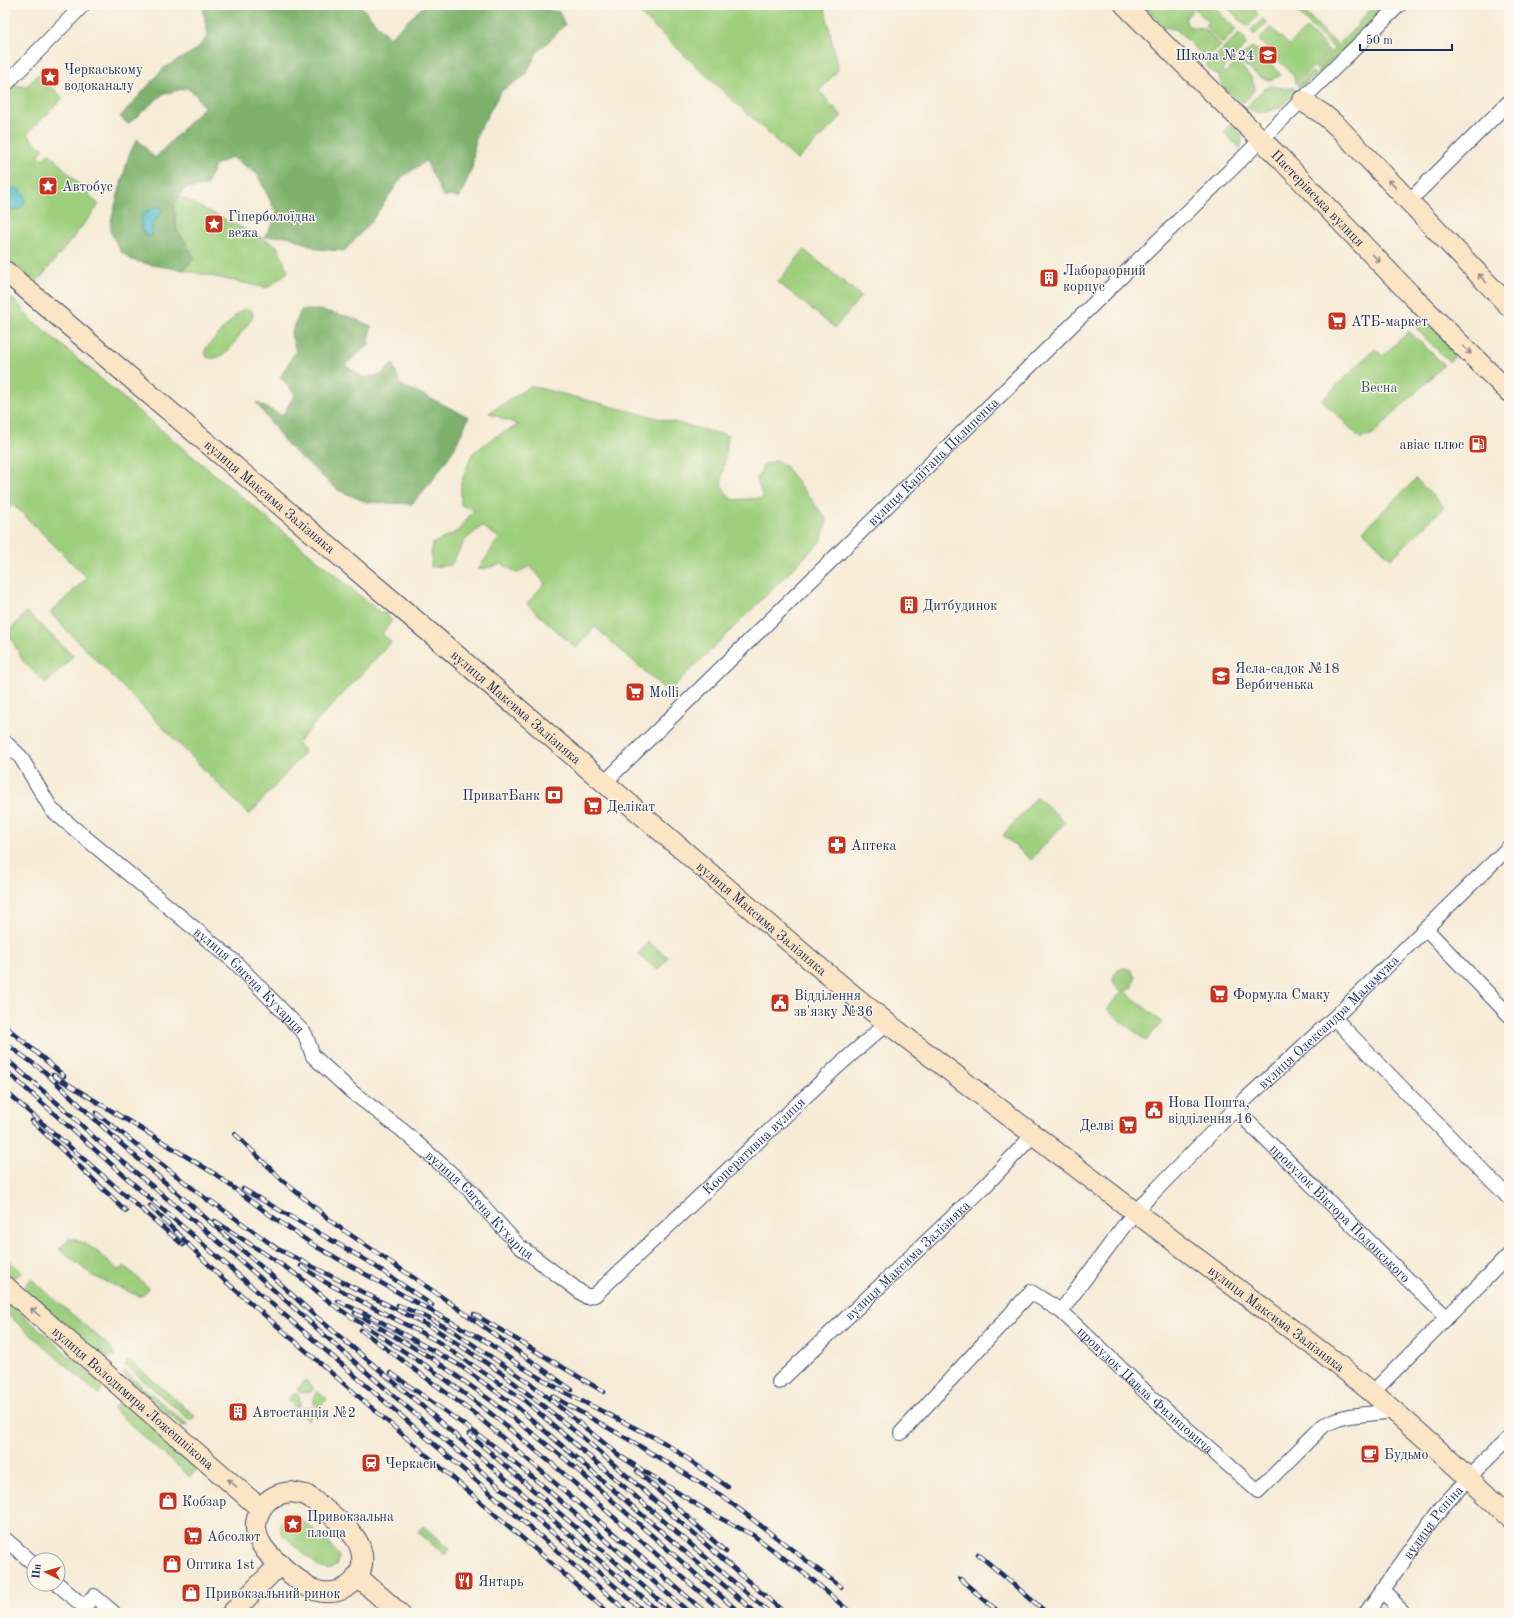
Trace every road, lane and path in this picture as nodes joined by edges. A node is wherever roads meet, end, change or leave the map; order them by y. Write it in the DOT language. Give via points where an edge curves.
graph roads {
  1 [pos="83,5"];
  2 [pos="1125,5"];
  3 [pos="1399,5"];
  4 [pos="5,84"];
  5 [pos="1302,100"];
  6 [pos="1509,102"];
  7 [pos="1261,140"];
  8 [pos="1409,201"];
  9 [pos="5,272"];
  10 [pos="1507,299"];
  11 [pos="1509,392"];
  12 [pos="5,742"];
  13 [pos="604,783"];
  14 [pos="1509,847"];
  15 [pos="1426,929"];
  16 [pos="1509,1015"];
  17 [pos="1334,1018"];
  18 [pos="887,1023"];
  19 [pos="1235,1109"];
  20 [pos="1033,1135"];
  21 [pos="1509,1198"];
  22 [pos="1135,1212"];
  23 [pos="1509,1255"];
  24 [pos="622,1270"];
  25 [pos="5,1286"];
  26 [pos="1061,1311"];
  27 [pos="1446,1317"];
  28 [pos="779,1382"];
  29 [pos="1373,1392"];
  30 [pos="1394,1410"];
  31 [pos="900,1433"];
  32 [pos="1509,1438"];
  33 [pos="1470,1478"];
  34 [pos="261,1509"];
  35 [pos="1509,1517"];
  36 [pos="5,1538"];
  37 [pos="26,1557"];
  38 [pos="280,1564"];
  39 [pos="357,1576"];
  40 [pos="66,1591"];
  41 [pos="1382,1591"];
  42 [pos="114,1613"];
  43 [pos="232,1613"];
  44 [pos="400,1613"];
  45 [pos="1366,1613"];
  46 [pos="1405,1613"];
  1 -- 4 [label="street"];
  2 -- 7 [label="main road, Пастерівська вулиця"];
  3 -- 5 [label="street, вулиця Капітана Пилипенка"];
  5 -- 7 [label="street, вулиця Капітана Пилипенка"];
  8 -- 5 [label="main road, one-way" via="1338,127"];
  6 -- 8 [label="street"];
  7 -- 11 [label="main road, Пастерівська вулиця, one-way"];
  7 -- 13 [label="street, вулиця Капітана Пилипенка"];
  10 -- 8 [label="main road, one-way"];
  9 -- 13 [label="main road, вулиця Максима Залізняка"];
  12 -- 24 [label="street, вулиця Євгена Кухарця" via="20,756 52,810 236,963 305,1034 313,1056 352,1092 402,1130 470,1190 519,1246 587,1298 595,1295"];
  13 -- 18 [label="main road, вулиця Максима Залізняка"];
  14 -- 15 [label="street, вулиця Олександра Маламужа"];
  15 -- 16 [label="street"];
  15 -- 17 [label="street, вулиця Олександра Маламужа"];
  17 -- 19 [label="street, вулиця Олександра Маламужа"];
  17 -- 21 [label="street"];
  18 -- 20 [label="main road, вулиця Максима Залізняка"];
  18 -- 24 [label="street, Кооперативна вулиця"];
  19 -- 22 [label="street, вулиця Олександра Маламужа"];
  19 -- 27 [label="street, провулок Віктора Полонського"];
  20 -- 22 [label="main road, вулиця Максима Залізняка"];
  20 -- 28 [label="street, вулиця Максима Залізняка" via="985,1186"];
  22 -- 26 [label="street, вулиця Олександра Маламужа"];
  22 -- 29 [label="main road, вулиця Максима Залізняка"];
  23 -- 27 [label="street"];
  34 -- 25 [label="main road, вулиця Володимира Ложешнікова, one-way"];
  26 -- 30 [label="street, провулок Павла Филиповича" via="1152,1398 1258,1491 1324,1426 1338,1418"];
  26 -- 31 [label="street, провулок Павла Филиповича" via="1031,1292"];
  27 -- 29 [label="street"];
  29 -- 30 [label="main road, вулиця Максима Залізняка"];
  30 -- 33 [label="main road, вулиця Максима Залізняка"];
  32 -- 33 [label="street, вулиця Рєпіна"];
  33 -- 35 [label="main road, вулиця Максима Залізняка"];
  33 -- 41 [label="street, вулиця Рєпіна" via="1441,1508"];
  34 -- 38 [label="main road" via="256,1525 258,1539 266,1552"];
  34 -- 39 [label="main road" via="270,1499 284,1493 299,1493 312,1499 356,1539 360,1546 362,1561"];
  36 -- 37 [label="street"];
  38 -- 39 [label="main road" via="306,1586 319,1593 334,1593 348,1587"];
  38 -- 43 [label="main road"];
  39 -- 44 [label="main road"];
  40 -- 42 [label="street" via="84,1607 94,1596"];
  41 -- 45 [label="street, вулиця Рєпіна"];
  41 -- 46 [label="street"];
}
